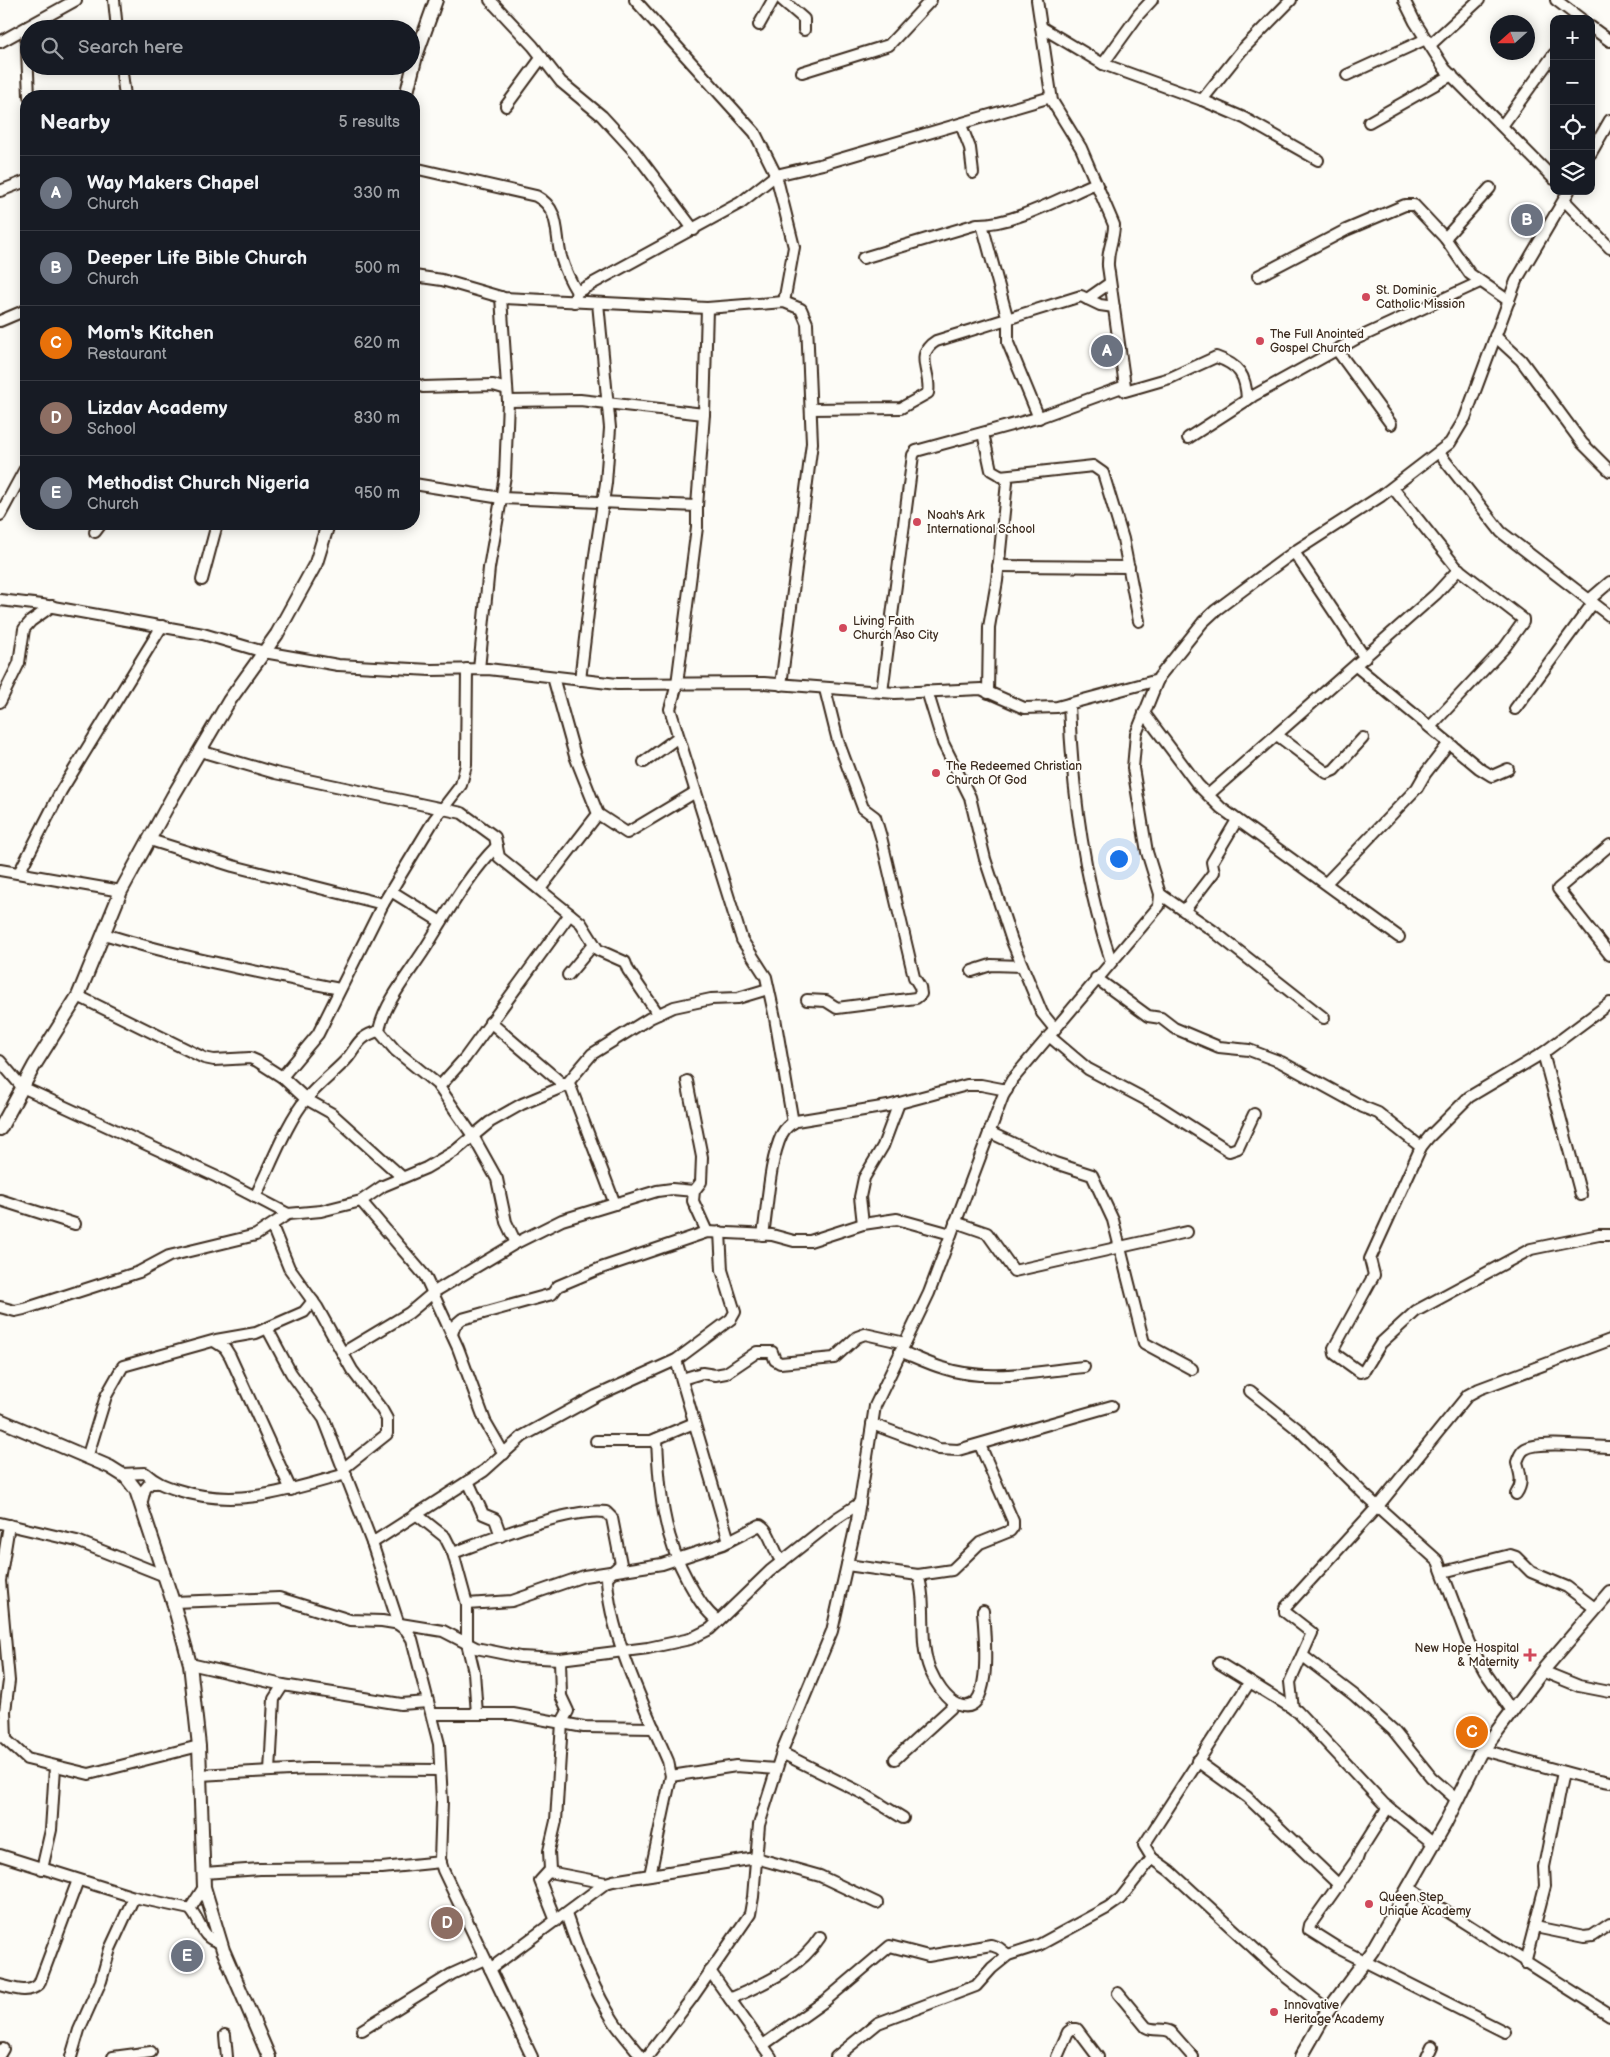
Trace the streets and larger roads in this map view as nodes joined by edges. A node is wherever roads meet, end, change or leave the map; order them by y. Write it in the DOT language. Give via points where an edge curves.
graph roads {
  1 [pos="76,0"];
  2 [pos="114,0"];
  3 [pos="436,0"];
  4 [pos="490,0"];
  5 [pos="635,0"];
  6 [pos="773,0"];
  7 [pos="782,0"];
  8 [pos="931,0"];
  9 [pos="1037,0"];
  10 [pos="1152,0"];
  11 [pos="1291,0"];
  12 [pos="1404,0"];
  13 [pos="1478,0"];
  14 [pos="1556,0"];
  15 [pos="1576,15"];
  16 [pos="40,20"];
  17 [pos="116,20"];
  18 [pos="759,25"];
  19 [pos="1041,27"];
  20 [pos="804,30"];
  21 [pos="1595,30"];
  22 [pos="20,31"];
  23 [pos="1610,40"];
  24 [pos="0,42"];
  25 [pos="1428,42"];
  26 [pos="420,45"];
  27 [pos="542,57"];
  28 [pos="1550,60"];
  29 [pos="1104,64"];
  30 [pos="802,72"];
  31 [pos="28,75"];
  32 [pos="123,75"];
  33 [pos="411,75"];
  34 [pos="1348,75"];
  35 [pos="1452,76"];
  36 [pos="29,90"];
  37 [pos="124,90"];
  38 [pos="408,90"];
  39 [pos="1051,97"];
  40 [pos="1202,100"];
  41 [pos="506,106"];
  42 [pos="1610,120"];
  43 [pos="1369,122"];
  44 [pos="961,125"];
  45 [pos="1502,126"];
  46 [pos="1593,150"];
  47 [pos="1318,160"];
  48 [pos="420,169"];
  49 [pos="973,173"];
  50 [pos="776,175"];
  51 [pos="1550,176"];
  52 [pos="20,183"];
  53 [pos="1096,183"];
  54 [pos="1490,188"];
  55 [pos="0,191"];
  56 [pos="1565,195"];
  57 [pos="1567,195"];
  58 [pos="982,224"];
  59 [pos="694,230"];
  60 [pos="1445,238"];
  61 [pos="1610,248"];
  62 [pos="863,258"];
  63 [pos="1258,276"];
  64 [pos="420,277"];
  65 [pos="1480,282"];
  66 [pos="1110,284"];
  67 [pos="501,297"];
  68 [pos="575,297"];
  69 [pos="1087,299"];
  70 [pos="1508,301"];
  71 [pos="784,302"];
  72 [pos="598,303"];
  73 [pos="1114,307"];
  74 [pos="707,308"];
  75 [pos="20,313"];
  76 [pos="1008,320"];
  77 [pos="0,321"];
  78 [pos="1495,336"];
  79 [pos="1337,350"];
  80 [pos="420,386"];
  81 [pos="1122,388"];
  82 [pos="507,389"];
  83 [pos="1247,400"];
  84 [pos="508,401"];
  85 [pos="608,402"];
  86 [pos="811,409"];
  87 [pos="704,414"];
  88 [pos="1039,418"];
  89 [pos="1391,424"];
  90 [pos="983,433"];
  91 [pos="1188,438"];
  92 [pos="1439,452"];
  93 [pos="1610,471"];
  94 [pos="1000,476"];
  95 [pos="20,478"];
  96 [pos="420,485"];
  97 [pos="1393,488"];
  98 [pos="501,498"];
  99 [pos="603,501"];
  100 [pos="697,506"];
  101 [pos="0,515"];
  102 [pos="215,530"];
  103 [pos="326,530"];
  104 [pos="1294,552"];
  105 [pos="998,566"];
  106 [pos="1128,567"];
  107 [pos="1459,569"];
  108 [pos="202,580"];
  109 [pos="1610,582"];
  110 [pos="0,600"];
  111 [pos="1591,602"];
  112 [pos="52,606"];
  113 [pos="1610,616"];
  114 [pos="1139,621"];
  115 [pos="162,626"];
  116 [pos="264,652"];
  117 [pos="1365,658"];
  118 [pos="1356,666"];
  119 [pos="467,669"];
  120 [pos="479,669"];
  121 [pos="553,676"];
  122 [pos="580,680"];
  123 [pos="1158,680"];
  124 [pos="677,684"];
  125 [pos="781,685"];
  126 [pos="825,689"];
  127 [pos="927,691"];
  128 [pos="882,692"];
  129 [pos="988,693"];
  130 [pos="0,702"];
  131 [pos="1069,704"];
  132 [pos="1515,709"];
  133 [pos="1144,714"];
  134 [pos="1430,727"];
  135 [pos="1277,734"];
  136 [pos="677,738"];
  137 [pos="1363,738"];
  138 [pos="1449,743"];
  139 [pos="200,751"];
  140 [pos="644,762"];
  141 [pos="1508,768"];
  142 [pos="694,793"];
  143 [pos="455,795"];
  144 [pos="1208,795"];
  145 [pos="441,809"];
  146 [pos="462,814"];
  147 [pos="598,814"];
  148 [pos="1237,820"];
  149 [pos="150,840"];
  150 [pos="1610,845"];
  151 [pos="497,846"];
  152 [pos="0,870"];
  153 [pos="19,873"];
  154 [pos="1326,883"];
  155 [pos="540,889"];
  156 [pos="391,890"];
  157 [pos="121,891"];
  158 [pos="1160,894"];
  159 [pos="383,904"];
  160 [pos="1184,911"];
  161 [pos="570,914"];
  162 [pos="441,922"];
  163 [pos="104,934"];
  164 [pos="1399,937"];
  165 [pos="593,945"];
  166 [pos="1610,955"];
  167 [pos="1111,961"];
  168 [pos="1022,966"];
  169 [pos="972,971"];
  170 [pos="568,974"];
  171 [pos="1096,978"];
  172 [pos="339,989"];
  173 [pos="768,989"];
  174 [pos="78,996"];
  175 [pos="807,1000"];
  176 [pos="1610,1003"];
  177 [pos="658,1014"];
  178 [pos="1324,1018"];
  179 [pos="490,1022"];
  180 [pos="379,1030"];
  181 [pos="1052,1033"];
  182 [pos="1543,1053"];
  183 [pos="0,1061"];
  184 [pos="282,1077"];
  185 [pos="687,1081"];
  186 [pos="567,1084"];
  187 [pos="22,1087"];
  188 [pos="439,1087"];
  189 [pos="1006,1090"];
  190 [pos="306,1099"];
  191 [pos="899,1103"];
  192 [pos="1254,1114"];
  193 [pos="793,1123"];
  194 [pos="0,1129"];
  195 [pos="990,1132"];
  196 [pos="473,1136"];
  197 [pos="1421,1148"];
  198 [pos="402,1177"];
  199 [pos="694,1191"];
  200 [pos="1581,1195"];
  201 [pos="255,1197"];
  202 [pos="0,1200"];
  203 [pos="361,1202"];
  204 [pos="614,1204"];
  205 [pos="288,1214"];
  206 [pos="956,1222"];
  207 [pos="74,1224"];
  208 [pos="863,1224"];
  209 [pos="272,1226"];
  210 [pos="707,1232"];
  211 [pos="720,1232"];
  212 [pos="1187,1232"];
  213 [pos="951,1234"];
  214 [pos="763,1235"];
  215 [pos="1610,1235"];
  216 [pos="516,1243"];
  217 [pos="1118,1247"];
  218 [pos="434,1292"];
  219 [pos="313,1301"];
  220 [pos="0,1307"];
  221 [pos="442,1310"];
  222 [pos="304,1312"];
  223 [pos="320,1314"];
  224 [pos="462,1319"];
  225 [pos="266,1328"];
  226 [pos="452,1334"];
  227 [pos="1610,1340"];
  228 [pos="214,1341"];
  229 [pos="903,1347"];
  230 [pos="344,1352"];
  231 [pos="676,1360"];
  232 [pos="1084,1367"];
  233 [pos="1192,1369"];
  234 [pos="682,1379"];
  235 [pos="1250,1391"];
  236 [pos="1112,1406"];
  237 [pos="0,1420"];
  238 [pos="694,1423"];
  239 [pos="872,1424"];
  240 [pos="657,1439"];
  241 [pos="596,1441"];
  242 [pos="980,1445"];
  243 [pos="1610,1447"];
  244 [pos="504,1454"];
  245 [pos="87,1458"];
  246 [pos="345,1471"];
  247 [pos="121,1474"];
  248 [pos="468,1481"];
  249 [pos="156,1483"];
  250 [pos="291,1490"];
  251 [pos="1516,1494"];
  252 [pos="860,1503"];
  253 [pos="141,1505"];
  254 [pos="1378,1506"];
  255 [pos="416,1514"];
  256 [pos="4,1524"];
  257 [pos="501,1536"];
  258 [pos="729,1541"];
  259 [pos="372,1543"];
  260 [pos="453,1554"];
  261 [pos="675,1558"];
  262 [pos="782,1562"];
  263 [pos="847,1565"];
  264 [pos="1444,1572"];
  265 [pos="610,1574"];
  266 [pos="918,1575"];
  267 [pos="165,1576"];
  268 [pos="1610,1592"];
  269 [pos="173,1602"];
  270 [pos="468,1604"];
  271 [pos="1596,1609"];
  272 [pos="983,1611"];
  273 [pos="718,1621"];
  274 [pos="399,1625"];
  275 [pos="467,1643"];
  276 [pos="624,1651"];
  277 [pos="1303,1656"];
  278 [pos="560,1658"];
  279 [pos="190,1664"];
  280 [pos="1219,1664"];
  281 [pos="1542,1671"];
  282 [pos="1249,1683"];
  283 [pos="282,1685"];
  284 [pos="1291,1686"];
  285 [pos="1610,1692"];
  286 [pos="1273,1697"];
  287 [pos="428,1702"];
  288 [pos="953,1702"];
  289 [pos="1293,1709"];
  290 [pos="1512,1712"];
  291 [pos="432,1714"];
  292 [pos="477,1714"];
  293 [pos="562,1722"];
  294 [pos="654,1728"];
  295 [pos="3,1737"];
  296 [pos="198,1746"];
  297 [pos="1484,1750"];
  298 [pos="782,1753"];
  299 [pos="895,1759"];
  300 [pos="1197,1761"];
  301 [pos="55,1766"];
  302 [pos="776,1769"];
  303 [pos="440,1770"];
  304 [pos="270,1771"];
  305 [pos="1563,1772"];
  306 [pos="200,1775"];
  307 [pos="671,1776"];
  308 [pos="1610,1782"];
  309 [pos="1457,1800"];
  310 [pos="1388,1807"];
  311 [pos="903,1818"];
  312 [pos="1434,1844"];
  313 [pos="0,1855"];
  314 [pos="756,1858"];
  315 [pos="1152,1858"];
  316 [pos="441,1862"];
  317 [pos="42,1869"];
  318 [pos="549,1872"];
  319 [pos="204,1873"];
  320 [pos="650,1875"];
  321 [pos="78,1880"];
  322 [pos="606,1883"];
  323 [pos="1339,1885"];
  324 [pos="204,1887"];
  325 [pos="1408,1887"];
  326 [pos="134,1897"];
  327 [pos="876,1903"];
  328 [pos="190,1909"];
  329 [pos="566,1914"];
  330 [pos="556,1921"];
  331 [pos="1610,1924"];
  332 [pos="1535,1927"];
  333 [pos="820,1937"];
  334 [pos="220,1942"];
  335 [pos="1008,1955"];
  336 [pos="485,1959"];
  337 [pos="1365,1960"];
  338 [pos="1525,1962"];
  339 [pos="490,1969"];
  340 [pos="710,1972"];
  341 [pos="0,1985"];
  342 [pos="1118,1993"];
  343 [pos="730,1999"];
  344 [pos="1328,2010"];
  345 [pos="1610,2015"];
  346 [pos="362,2030"];
  347 [pos="1505,2032"];
  348 [pos="225,2035"];
  349 [pos="762,2045"];
  350 [pos="1432,2046"];
  351 [pos="151,2052"];
  352 [pos="71,2057"];
  353 [pos="113,2057"];
  354 [pos="227,2057"];
  355 [pos="269,2057"];
  356 [pos="532,2057"];
  357 [pos="642,2057"];
  358 [pos="647,2057"];
  359 [pos="771,2057"];
  360 [pos="836,2057"];
  361 [pos="1057,2057"];
  362 [pos="1098,2057"];
  363 [pos="1193,2057"];
  364 [pos="1301,2057"];
  365 [pos="1427,2057"];
  1 -- 16 [label="street"];
  2 -- 17 [label="street"];
  3 -- 26 [label="street"];
  4 -- 27 [label="street"];
  5 -- 50 [label="street" via="754,134"];
  6 -- 18 [label="street"];
  7 -- 20 [label="street" via="804,19"];
  8 -- 30 [label="street" via="889,45"];
  9 -- 19 [label="street"];
  10 -- 29 [label="street"];
  11 -- 40 [label="street" via="1242,50"];
  12 -- 25 [label="street"];
  13 -- 25 [label="street"];
  14 -- 15 [label="street"];
  19 -- 29 [label="street"];
  19 -- 39 [label="street"];
  21 -- 23 [label="street"];
  22 -- 24 [label="street"];
  25 -- 34 [label="street"];
  25 -- 35 [label="street"];
  27 -- 41 [label="street"];
  27 -- 59 [label="street" via="561,82 602,116 635,152"];
  28 -- 45 [label="street"];
  29 -- 40 [label="street"];
  31 -- 36 [label="street"];
  32 -- 37 [label="street"];
  33 -- 38 [label="street"];
  35 -- 43 [label="street"];
  35 -- 45 [label="street"];
  39 -- 44 [label="street"];
  39 -- 53 [label="street" via="1081,148"];
  40 -- 47 [label="street" via="1244,118"];
  42 -- 46 [label="street"];
  44 -- 49 [label="street" via="970,148"];
  44 -- 50 [label="street"];
  45 -- 51 [label="street"];
  48 -- 68 [label="street" via="543,200 556,220 560,256"];
  50 -- 59 [label="street"];
  50 -- 71 [label="street" via="794,247"];
  52 -- 55 [label="street"];
  53 -- 58 [label="street" via="1022,214"];
  53 -- 66 [label="street" via="1114,225 1114,237 1107,250"];
  54 -- 60 [label="street"];
  56 -- 70 [label="street"];
  57 -- 61 [label="street"];
  58 -- 62 [label="street"];
  58 -- 76 [label="street"];
  59 -- 68 [label="street"];
  60 -- 63 [label="street" via="1414,206 1405,205 1346,230"];
  60 -- 65 [label="street" via="1470,274"];
  64 -- 67 [label="street"];
  65 -- 70 [label="street"];
  65 -- 79 [label="street"];
  66 -- 69 [label="street"];
  66 -- 73 [label="street"];
  67 -- 68 [label="street"];
  67 -- 82 [label="street"];
  68 -- 72 [label="street"];
  69 -- 73 [label="street"];
  69 -- 76 [label="street" via="1081,296"];
  70 -- 78 [label="street"];
  71 -- 74 [label="street"];
  71 -- 86 [label="street" via="801,309 807,323"];
  72 -- 74 [label="street"];
  72 -- 85 [label="street"];
  73 -- 81 [label="street" via="1125,381"];
  74 -- 87 [label="street"];
  75 -- 77 [label="street"];
  76 -- 86 [label="street" via="928,346 924,352 928,393 905,407"];
  76 -- 88 [label="street" via="1011,353"];
  78 -- 92 [label="street" via="1465,418 1450,443"];
  78 -- 93 [label="street" via="1521,360 1582,443"];
  79 -- 83 [label="street"];
  79 -- 89 [label="street"];
  80 -- 82 [label="street" via="493,385"];
  81 -- 83 [label="street" via="1125,391 1170,378 1216,357 1233,363 1246,384"];
  81 -- 88 [label="street"];
  82 -- 84 [label="street"];
  83 -- 91 [label="street"];
  84 -- 85 [label="street"];
  84 -- 98 [label="street"];
  85 -- 87 [label="street"];
  85 -- 99 [label="street" via="610,428"];
  86 -- 125 [label="street" via="812,443"];
  87 -- 100 [label="street"];
  88 -- 90 [label="street"];
  90 -- 94 [label="street" via="991,470"];
  90 -- 128 [label="street" via="916,451 913,455"];
  92 -- 97 [label="street"];
  92 -- 111 [label="street" via="1501,532"];
  94 -- 105 [label="street" via="1005,478 1007,486"];
  94 -- 106 [label="street" via="1046,469 1098,468 1103,473"];
  95 -- 101 [label="street"];
  96 -- 98 [label="street"];
  97 -- 104 [label="street"];
  97 -- 107 [label="street"];
  98 -- 99 [label="street"];
  98 -- 120 [label="street" via="489,568"];
  99 -- 100 [label="street"];
  99 -- 122 [label="street"];
  100 -- 124 [label="street"];
  102 -- 108 [label="street"];
  103 -- 116 [label="street" via="316,564"];
  104 -- 117 [label="street"];
  104 -- 123 [label="street" via="1210,616"];
  105 -- 106 [label="street"];
  105 -- 129 [label="street" via="989,627"];
  106 -- 114 [label="street"];
  107 -- 117 [label="street"];
  107 -- 134 [label="street" via="1521,617 1523,622 1506,647"];
  109 -- 111 [label="street"];
  110 -- 112 [label="street"];
  111 -- 113 [label="street"];
  111 -- 132 [label="street"];
  112 -- 115 [label="street"];
  112 -- 130 [label="street" via="24,629 19,663"];
  115 -- 116 [label="street"];
  115 -- 153 [label="street" via="61,791"];
  116 -- 119 [label="street" via="338,664"];
  116 -- 139 [label="street" via="229,701"];
  117 -- 118 [label="street"];
  118 -- 134 [label="street"];
  118 -- 135 [label="street"];
  119 -- 120 [label="street"];
  119 -- 143 [label="street" via="466,765"];
  120 -- 121 [label="street"];
  121 -- 122 [label="street"];
  121 -- 147 [label="street" via="576,756"];
  122 -- 124 [label="street"];
  123 -- 131 [label="street"];
  123 -- 133 [label="street"];
  124 -- 125 [label="street"];
  124 -- 136 [label="street" via="670,709"];
  125 -- 126 [label="street"];
  126 -- 128 [label="street"];
  126 -- 175 [label="street" via="838,741 863,808 875,817 921,994 916,998 837,1008 826,1001"];
  127 -- 128 [label="street"];
  127 -- 129 [label="street" via="963,688 981,689"];
  127 -- 168 [label="street" via="944,743 970,797 985,859"];
  129 -- 131 [label="street" via="1024,708"];
  131 -- 167 [label="street" via="1070,743 1083,838 1101,930"];
  133 -- 144 [label="street"];
  133 -- 158 [label="street" via="1136,734 1133,768 1146,852"];
  134 -- 138 [label="street"];
  135 -- 137 [label="street" via="1327,773 1334,770"];
  135 -- 144 [label="street"];
  136 -- 140 [label="street"];
  136 -- 142 [label="street"];
  138 -- 141 [label="street" via="1492,776"];
  138 -- 154 [label="street" via="1417,788"];
  139 -- 145 [label="street" via="275,772"];
  139 -- 149 [label="street"];
  142 -- 147 [label="street" via="627,833"];
  142 -- 173 [label="street" via="742,940 766,977"];
  143 -- 145 [label="street"];
  143 -- 146 [label="street"];
  144 -- 148 [label="street"];
  145 -- 146 [label="street"];
  145 -- 156 [label="street"];
  146 -- 151 [label="street" via="495,837"];
  147 -- 155 [label="street"];
  148 -- 154 [label="street"];
  148 -- 160 [label="street" via="1212,862 1214,872"];
  149 -- 157 [label="street"];
  149 -- 159 [label="street" via="233,866"];
  150 -- 166 [label="street" via="1558,888"];
  151 -- 155 [label="street" via="499,857"];
  151 -- 162 [label="street" via="482,860"];
  152 -- 153 [label="street"];
  153 -- 157 [label="street"];
  154 -- 164 [label="street"];
  155 -- 161 [label="street"];
  156 -- 159 [label="street"];
  156 -- 162 [label="street"];
  157 -- 163 [label="street"];
  158 -- 160 [label="street"];
  158 -- 167 [label="street" via="1159,906"];
  159 -- 172 [label="street"];
  160 -- 178 [label="street"];
  161 -- 165 [label="street" via="585,926"];
  161 -- 179 [label="street"];
  162 -- 180 [label="street" via="394,997"];
  163 -- 172 [label="street" via="218,965"];
  163 -- 174 [label="street"];
  165 -- 170 [label="street"];
  165 -- 177 [label="street" via="604,954 625,962"];
  167 -- 171 [label="street"];
  168 -- 169 [label="street" via="991,965"];
  168 -- 181 [label="street"];
  171 -- 181 [label="street"];
  171 -- 197 [label="street" via="1148,1016 1161,1018 1174,1028 1219,1047 1249,1050 1281,1062 1363,1108 1378,1113"];
  172 -- 184 [label="street" via="318,1034"];
  173 -- 177 [label="street" via="738,998 711,999 674,1007"];
  173 -- 193 [label="street"];
  174 -- 184 [label="street" via="204,1058 250,1058"];
  174 -- 187 [label="street"];
  176 -- 182 [label="street"];
  177 -- 186 [label="street" via="592,1054"];
  179 -- 186 [label="street"];
  179 -- 188 [label="street" via="465,1058"];
  180 -- 188 [label="street" via="395,1050"];
  180 -- 190 [label="street" via="356,1044 345,1062"];
  181 -- 189 [label="street"];
  181 -- 192 [label="street" via="1088,1069 1160,1107 1229,1151 1238,1148"];
  182 -- 197 [label="street" via="1469,1097"];
  182 -- 200 [label="street"];
  183 -- 187 [label="street"];
  184 -- 190 [label="street"];
  185 -- 199 [label="street" via="702,1157 701,1182"];
  186 -- 196 [label="street" via="522,1104"];
  186 -- 204 [label="street"];
  187 -- 194 [label="street"];
  187 -- 201 [label="street"];
  188 -- 196 [label="street"];
  189 -- 191 [label="street" via="968,1085"];
  189 -- 195 [label="street"];
  190 -- 198 [label="street" via="331,1113"];
  190 -- 201 [label="street"];
  191 -- 193 [label="street"];
  191 -- 208 [label="street" via="883,1146 864,1178 860,1197"];
  193 -- 214 [label="street" via="782,1134 775,1158"];
  195 -- 206 [label="street"];
  195 -- 217 [label="street" via="1055,1163 1092,1175 1113,1220"];
  196 -- 198 [label="street" via="426,1168"];
  196 -- 216 [label="street" via="497,1179 506,1222"];
  197 -- 215 [label="street" via="1370,1259 1374,1275 1334,1348 1336,1356 1360,1372 1366,1369 1381,1343 1416,1311 1462,1284 1531,1249"];
  198 -- 203 [label="street"];
  199 -- 204 [label="street" via="657,1191"];
  199 -- 210 [label="street" via="696,1211"];
  201 -- 205 [label="street"];
  202 -- 207 [label="street"];
  203 -- 205 [label="street" via="321,1212"];
  203 -- 218 [label="street" via="425,1276"];
  204 -- 216 [label="street" via="562,1220"];
  205 -- 209 [label="street"];
  206 -- 213 [label="street"];
  206 -- 217 [label="street" via="987,1233 1014,1271"];
  208 -- 213 [label="street" via="897,1219"];
  208 -- 214 [label="street" via="810,1241"];
  209 -- 219 [label="street" via="286,1263"];
  209 -- 220 [label="street" via="256,1234 169,1256 139,1272 24,1309"];
  210 -- 211 [label="street"];
  210 -- 224 [label="street" via="601,1268 558,1286 552,1294"];
  211 -- 214 [label="street"];
  211 -- 231 [label="street" via="722,1270 735,1312 731,1320"];
  212 -- 217 [label="street"];
  213 -- 229 [label="street" via="929,1293"];
  216 -- 218 [label="street"];
  217 -- 233 [label="street" via="1144,1343"];
  218 -- 221 [label="street"];
  218 -- 230 [label="street" via="409,1313"];
  219 -- 222 [label="street"];
  219 -- 223 [label="street"];
  221 -- 224 [label="street"];
  221 -- 226 [label="street"];
  222 -- 223 [label="street"];
  222 -- 225 [label="street"];
  223 -- 230 [label="street"];
  224 -- 226 [label="street"];
  225 -- 228 [label="street"];
  225 -- 246 [label="street" via="324,1419"];
  226 -- 244 [label="street" via="486,1422"];
  227 -- 254 [label="street" via="1468,1395"];
  228 -- 245 [label="street" via="120,1368 106,1396"];
  228 -- 250 [label="street" via="230,1356"];
  229 -- 232 [label="street" via="944,1369 979,1375"];
  229 -- 234 [label="street" via="864,1334 834,1358 780,1363 772,1352 761,1351 726,1373 702,1373"];
  229 -- 239 [label="street" via="875,1406"];
  230 -- 246 [label="street" via="352,1370 382,1410 388,1428 383,1439"];
  231 -- 234 [label="street"];
  231 -- 244 [label="street" via="596,1396 523,1436"];
  234 -- 238 [label="street"];
  235 -- 254 [label="street" via="1300,1431"];
  236 -- 242 [label="street"];
  237 -- 245 [label="street"];
  238 -- 240 [label="street"];
  238 -- 258 [label="street"];
  239 -- 242 [label="street" via="939,1449 958,1450"];
  239 -- 252 [label="street"];
  240 -- 241 [label="street"];
  240 -- 261 [label="street" via="660,1496"];
  242 -- 266 [label="street" via="1013,1527 980,1543 952,1570"];
  243 -- 251 [label="street" via="1555,1445 1524,1449 1517,1462 1522,1479"];
  244 -- 248 [label="street"];
  245 -- 247 [label="street"];
  246 -- 250 [label="street"];
  246 -- 259 [label="street"];
  247 -- 249 [label="street" via="145,1473"];
  247 -- 253 [label="street" via="136,1490"];
  248 -- 255 [label="street"];
  248 -- 257 [label="street" via="483,1514 495,1519"];
  249 -- 250 [label="street" via="211,1499 252,1497"];
  249 -- 253 [label="street" via="145,1488"];
  252 -- 262 [label="street"];
  252 -- 263 [label="street"];
  253 -- 267 [label="street"];
  254 -- 264 [label="street" via="1438,1560"];
  254 -- 277 [label="street" via="1285,1608 1285,1612 1312,1633"];
  255 -- 259 [label="street"];
  255 -- 260 [label="street" via="445,1537"];
  256 -- 267 [label="street" via="77,1541"];
  256 -- 295 [label="street" via="0,1581 9,1682"];
  257 -- 260 [label="street"];
  257 -- 265 [label="street" via="593,1510 606,1512 612,1518 621,1564"];
  258 -- 261 [label="street"];
  258 -- 262 [label="street" via="754,1527 763,1526"];
  259 -- 274 [label="street"];
  260 -- 270 [label="street"];
  261 -- 265 [label="street" via="662,1564"];
  261 -- 273 [label="street" via="700,1604"];
  262 -- 273 [label="street"];
  263 -- 266 [label="street"];
  263 -- 298 [label="street" via="832,1631"];
  264 -- 271 [label="street" via="1510,1555 1532,1572 1567,1587"];
  264 -- 290 [label="street" via="1469,1643"];
  265 -- 270 [label="street" via="584,1576 512,1601"];
  265 -- 276 [label="street" via="607,1578 609,1598"];
  266 -- 288 [label="street" via="930,1669"];
  267 -- 269 [label="street"];
  268 -- 271 [label="street"];
  269 -- 274 [label="street" via="279,1598 350,1620"];
  269 -- 279 [label="street"];
  270 -- 275 [label="street"];
  271 -- 281 [label="street"];
  272 -- 288 [label="street" via="985,1663 980,1697 969,1706"];
  273 -- 276 [label="street" via="690,1639"];
  274 -- 275 [label="street" via="443,1631"];
  274 -- 287 [label="street" via="412,1639"];
  275 -- 278 [label="street" via="520,1657"];
  275 -- 292 [label="street" via="474,1672"];
  276 -- 278 [label="street"];
  276 -- 294 [label="street"];
  277 -- 284 [label="street"];
  277 -- 309 [label="street" via="1393,1730 1431,1777"];
  278 -- 293 [label="street" via="561,1696 568,1711"];
  279 -- 283 [label="street"];
  279 -- 296 [label="street"];
  280 -- 282 [label="street"];
  281 -- 285 [label="street" via="1579,1686"];
  281 -- 290 [label="street"];
  282 -- 286 [label="street"];
  282 -- 300 [label="street"];
  283 -- 287 [label="street" via="401,1704"];
  283 -- 304 [label="street" via="274,1699"];
  284 -- 286 [label="street"];
  284 -- 289 [label="street"];
  286 -- 289 [label="street"];
  287 -- 291 [label="street"];
  288 -- 299 [label="street" via="951,1708"];
  289 -- 310 [label="street"];
  290 -- 297 [label="street"];
  291 -- 292 [label="street"];
  291 -- 303 [label="street" via="439,1744"];
  292 -- 293 [label="street" via="513,1714"];
  293 -- 294 [label="street" via="584,1727"];
  293 -- 318 [label="street" via="556,1821 549,1852"];
  294 -- 307 [label="street"];
  295 -- 301 [label="street" via="27,1759"];
  296 -- 301 [label="street" via="89,1774"];
  296 -- 306 [label="street"];
  297 -- 305 [label="street"];
  297 -- 309 [label="street"];
  298 -- 302 [label="street"];
  298 -- 311 [label="street" via="864,1794"];
  300 -- 315 [label="street" via="1145,1840 1144,1845"];
  300 -- 323 [label="street" via="1247,1796"];
  301 -- 317 [label="street" via="51,1830"];
  302 -- 307 [label="street" via="736,1766"];
  302 -- 314 [label="street" via="759,1825"];
  303 -- 304 [label="street"];
  303 -- 316 [label="street"];
  304 -- 306 [label="street"];
  305 -- 308 [label="street"];
  305 -- 332 [label="street" via="1544,1867 1545,1886"];
  306 -- 319 [label="street"];
  307 -- 320 [label="street"];
  309 -- 312 [label="street"];
  310 -- 312 [label="street"];
  310 -- 323 [label="street"];
  312 -- 325 [label="street"];
  313 -- 317 [label="street"];
  314 -- 320 [label="street"];
  314 -- 327 [label="street" via="820,1876"];
  314 -- 340 [label="street" via="750,1914"];
  315 -- 335 [label="street" via="1120,1898 1106,1908 1039,1945"];
  315 -- 344 [label="street" via="1281,1973"];
  316 -- 319 [label="street" via="382,1868"];
  316 -- 336 [label="street"];
  317 -- 321 [label="street"];
  318 -- 322 [label="street"];
  318 -- 330 [label="street" via="540,1884"];
  319 -- 324 [label="street"];
  320 -- 322 [label="street"];
  321 -- 326 [label="street"];
  321 -- 341 [label="street" via="39,1984 27,1991"];
  322 -- 329 [label="street"];
  323 -- 337 [label="street" via="1309,1930"];
  324 -- 328 [label="street"];
  324 -- 334 [label="street"];
  325 -- 337 [label="street"];
  325 -- 338 [label="street"];
  326 -- 328 [label="street"];
  326 -- 352 [label="street" via="110,1949"];
  328 -- 334 [label="street" via="204,1934 212,1941"];
  329 -- 330 [label="street"];
  329 -- 357 [label="street" via="580,1956 605,2006"];
  330 -- 339 [label="street"];
  331 -- 332 [label="street" via="1592,1936 1584,1937"];
  332 -- 338 [label="street"];
  333 -- 343 [label="street" via="810,1952 777,1977"];
  334 -- 355 [label="street"];
  335 -- 349 [label="street" via="991,1944 928,1956 890,1946 825,2001"];
  335 -- 360 [label="street" via="976,1986 878,2024"];
  336 -- 339 [label="street"];
  336 -- 346 [label="street" via="452,1974"];
  337 -- 344 [label="street"];
  337 -- 347 [label="street"];
  338 -- 345 [label="street"];
  339 -- 356 [label="street"];
  340 -- 343 [label="street"];
  340 -- 358 [label="street"];
  342 -- 363 [label="street" via="1146,2027 1171,2032"];
  343 -- 349 [label="street"];
  344 -- 364 [label="street"];
  348 -- 354 [label="street"];
  349 -- 359 [label="street"];
  350 -- 365 [label="street"];
  351 -- 353 [label="street"];
  361 -- 362 [label="street" via="1072,2029 1076,2029"];
}
